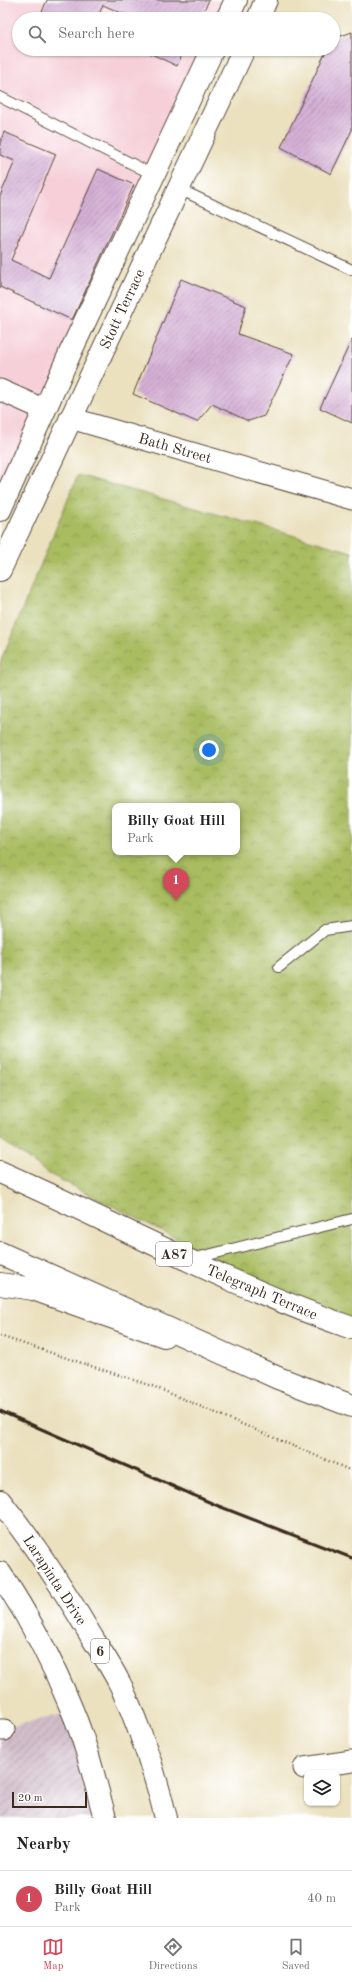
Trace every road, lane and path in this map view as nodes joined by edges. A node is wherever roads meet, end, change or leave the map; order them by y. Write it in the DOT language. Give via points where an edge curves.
graph roads {
  1 [pos="236,0"];
  2 [pos="266,0"];
  3 [pos="230,12"];
  4 [pos="261,12"];
  5 [pos="210,56"];
  6 [pos="241,56"];
  7 [pos="0,97"];
  8 [pos="154,175"];
  9 [pos="179,189"];
  10 [pos="352,270"];
  11 [pos="0,390"];
  12 [pos="44,410"];
  13 [pos="70,418"];
  14 [pos="352,499"];
  15 [pos="0,510"];
  16 [pos="0,570"];
  17 [pos="352,926"];
  18 [pos="279,967"];
  19 [pos="3,1172"];
  20 [pos="352,1219"];
  21 [pos="0,1253"];
  22 [pos="186,1260"];
  23 [pos="0,1284"];
  24 [pos="352,1328"];
  25 [pos="0,1336"];
  26 [pos="278,1378"];
  27 [pos="352,1406"];
  28 [pos="352,1471"];
  29 [pos="0,1501"];
  30 [pos="0,1573"];
  31 [pos="352,1761"];
  32 [pos="304,1768"];
  33 [pos="105,1818"];
  34 [pos="166,1818"];
  1 -- 3 [label="main road"];
  2 -- 4 [label="main road"];
  5 -- 8 [label="main road, Stott Terrace"];
  6 -- 9 [label="main road, Stott Terrace"];
  7 -- 8 [label="lane"];
  8 -- 12 [label="main road, Stott Terrace"];
  9 -- 10 [label="lane"];
  9 -- 13 [label="main road, Stott Terrace"];
  11 -- 12 [label="street, Bath Street"];
  12 -- 13 [label="main road, Bath Street"];
  12 -- 15 [label="main road, Stott Terrace"];
  13 -- 14 [label="street, Bath Street"];
  13 -- 16 [label="main road, Stott Terrace"];
  17 -- 18 [label="lane" via="325,930"];
  19 -- 22 [label="main road, Telegraph Terrace / A87"];
  20 -- 22 [label="lane"];
  21 -- 26 [label="main road"];
  22 -- 24 [label="main road, Telegraph Terrace / A87" via="271,1298"];
  23 -- 26 [label="main road" via="33,1289"];
  25 -- 28 [label="path" via="155,1387"];
  26 -- 27 [label="main road"];
  29 -- 34 [label="main road, Larapinta Drive / 6" via="37,1548 120,1684 139,1728 159,1787"];
  30 -- 33 [label="main road" via="41,1644 73,1711"];
  31 -- 32 [label="street"];
}
